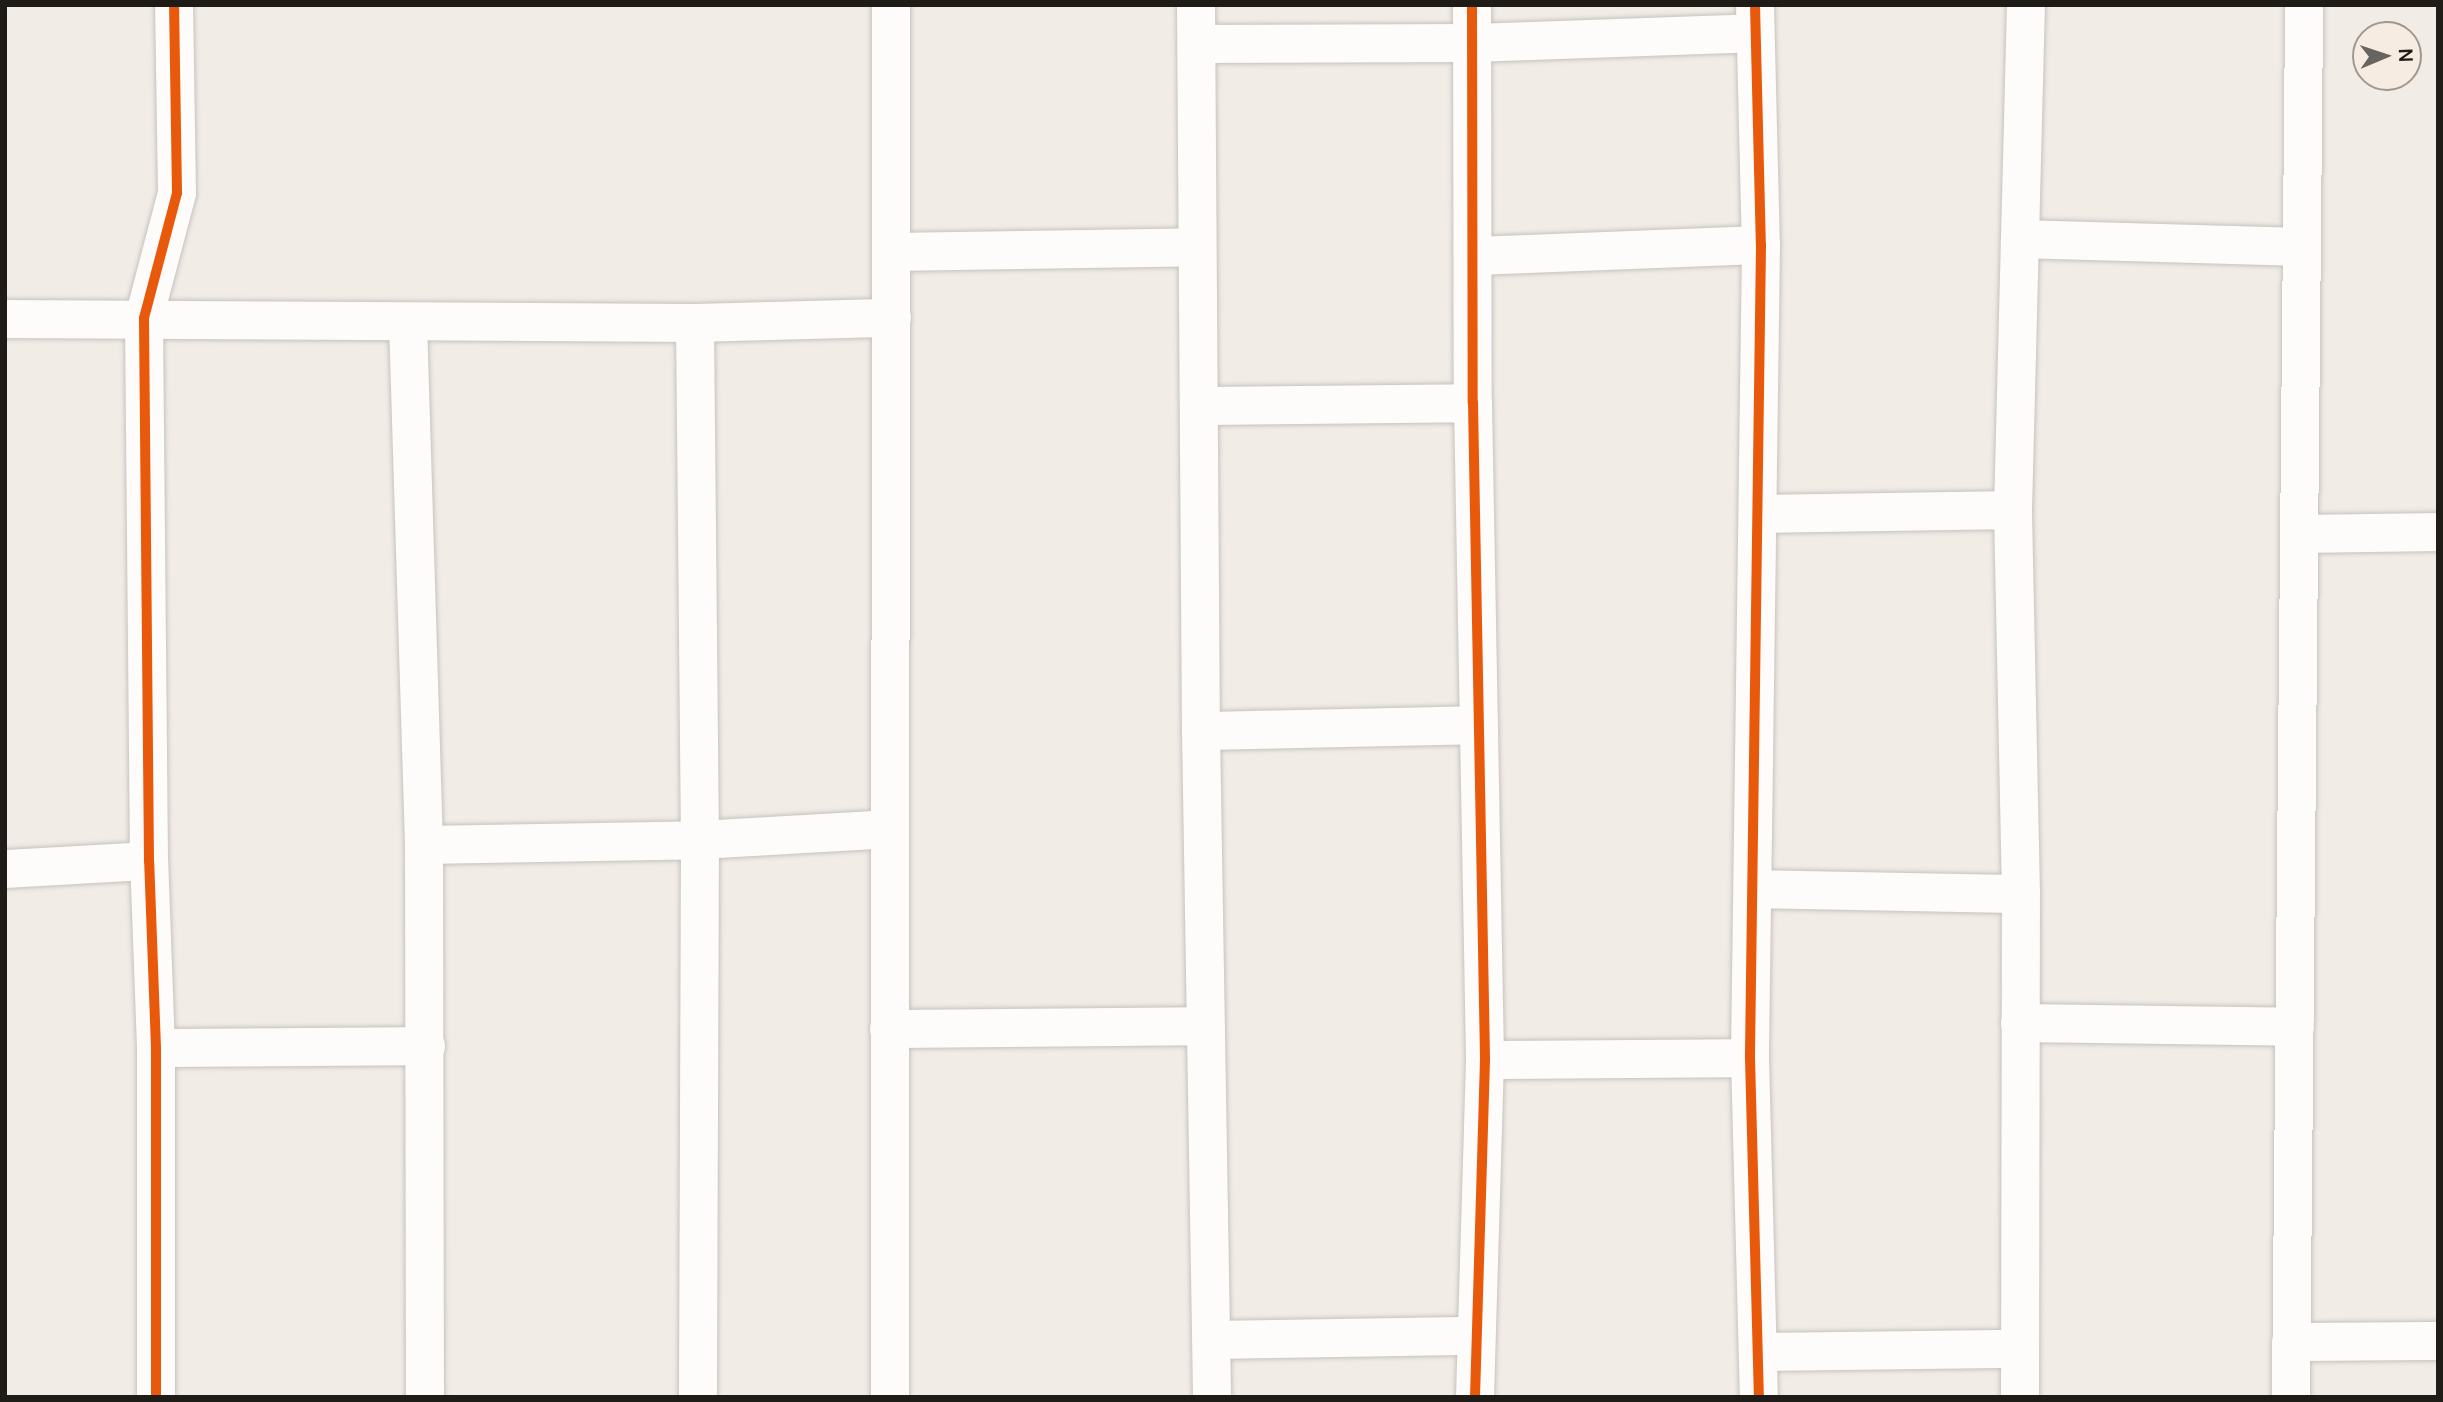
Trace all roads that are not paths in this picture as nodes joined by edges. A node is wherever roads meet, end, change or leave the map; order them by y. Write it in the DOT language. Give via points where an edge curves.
graph roads {
  1 [pos="174,5"];
  2 [pos="891,5"];
  3 [pos="1196,5"];
  4 [pos="1472,5"];
  5 [pos="2026,5"];
  6 [pos="2304,5"];
  7 [pos="1755,19"];
  8 [pos="1473,43"];
  9 [pos="1196,44"];
  10 [pos="2020,239"];
  11 [pos="1761,245"];
  12 [pos="1197,247"];
  13 [pos="2302,247"];
  14 [pos="893,252"];
  15 [pos="1475,256"];
  16 [pos="144,318"];
  17 [pos="892,318"];
  18 [pos="5,319"];
  19 [pos="408,322"];
  20 [pos="695,323"];
  21 [pos="1473,402"];
  22 [pos="1200,406"];
  23 [pos="2013,510"];
  24 [pos="1759,514"];
  25 [pos="2438,532"];
  26 [pos="2301,534"];
  27 [pos="1479,725"];
  28 [pos="1201,730"];
  29 [pos="888,829"];
  30 [pos="700,840"];
  31 [pos="424,845"];
  32 [pos="149,861"];
  33 [pos="5,869"];
  34 [pos="1754,890"];
  35 [pos="2021,894"];
  36 [pos="2020,1023"];
  37 [pos="1205,1026"];
  38 [pos="2295,1027"];
  39 [pos="888,1029"];
  40 [pos="425,1046"];
  41 [pos="156,1048"];
  42 [pos="1751,1058"];
  43 [pos="1485,1060"];
  44 [pos="1475,1336"];
  45 [pos="1214,1340"];
  46 [pos="2438,1341"];
  47 [pos="2291,1342"];
  48 [pos="2020,1349"];
  49 [pos="1759,1352"];
  50 [pos="156,1397"];
  51 [pos="425,1397"];
  52 [pos="698,1397"];
  53 [pos="890,1397"];
  54 [pos="1212,1397"];
  55 [pos="1475,1397"];
  56 [pos="1759,1397"];
  57 [pos="2020,1397"];
  58 [pos="2291,1397"];
  1 -- 16 [label="street" via="177,193"];
  2 -- 14 [label="street"];
  3 -- 9 [label="street"];
  4 -- 8 [label="street"];
  5 -- 10 [label="street"];
  6 -- 13 [label="street"];
  7 -- 8 [label="street"];
  7 -- 11 [label="street"];
  8 -- 9 [label="street"];
  8 -- 15 [label="street"];
  9 -- 12 [label="street"];
  10 -- 13 [label="street"];
  10 -- 23 [label="street"];
  11 -- 15 [label="street"];
  11 -- 24 [label="street"];
  12 -- 14 [label="street"];
  12 -- 22 [label="street"];
  13 -- 26 [label="street"];
  14 -- 17 [label="street"];
  15 -- 21 [label="street"];
  16 -- 18 [label="street"];
  16 -- 19 [label="street"];
  16 -- 32 [label="street"];
  17 -- 20 [label="street"];
  17 -- 29 [label="street"];
  19 -- 20 [label="street"];
  19 -- 31 [label="street"];
  20 -- 30 [label="street"];
  21 -- 22 [label="street"];
  21 -- 27 [label="street"];
  22 -- 28 [label="street"];
  23 -- 24 [label="street"];
  23 -- 35 [label="street"];
  24 -- 34 [label="street"];
  25 -- 26 [label="street"];
  26 -- 38 [label="street"];
  27 -- 28 [label="street"];
  27 -- 43 [label="street"];
  28 -- 37 [label="street"];
  29 -- 30 [label="street"];
  29 -- 39 [label="street"];
  30 -- 31 [label="street"];
  30 -- 52 [label="street"];
  31 -- 40 [label="street"];
  32 -- 33 [label="street"];
  32 -- 41 [label="street"];
  34 -- 35 [label="street"];
  34 -- 42 [label="street"];
  35 -- 36 [label="street"];
  36 -- 38 [label="street"];
  36 -- 48 [label="street"];
  37 -- 39 [label="street"];
  37 -- 45 [label="street"];
  38 -- 47 [label="street"];
  39 -- 53 [label="street"];
  40 -- 41 [label="street"];
  40 -- 51 [label="street"];
  41 -- 50 [label="street"];
  42 -- 43 [label="street"];
  42 -- 49 [label="street"];
  43 -- 44 [label="street"];
  44 -- 45 [label="street"];
  44 -- 55 [label="street"];
  45 -- 54 [label="street"];
  46 -- 47 [label="street"];
  47 -- 58 [label="street"];
  48 -- 49 [label="street"];
  48 -- 57 [label="street"];
  49 -- 56 [label="street"];
}
